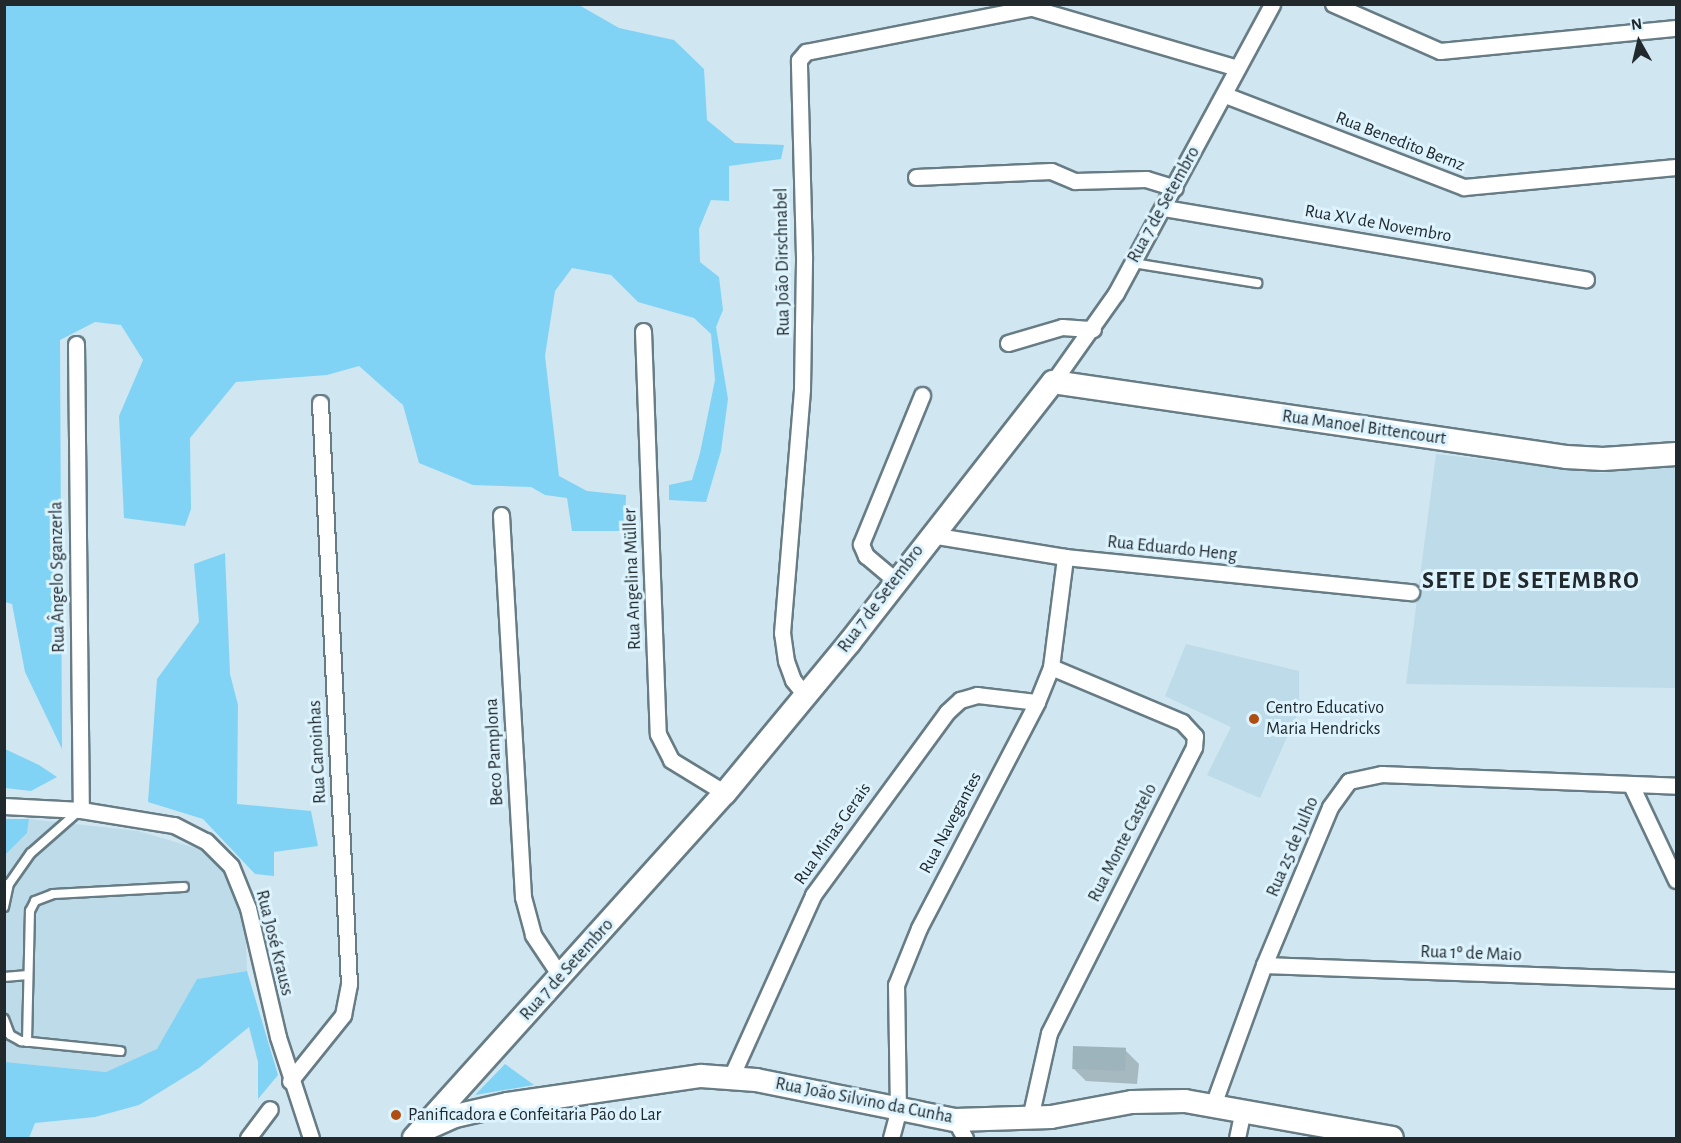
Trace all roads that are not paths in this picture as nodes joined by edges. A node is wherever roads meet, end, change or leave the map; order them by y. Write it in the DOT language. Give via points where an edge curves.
graph roads {
  1 [pos="1272,4"];
  2 [pos="1334,4"];
  3 [pos="1025,6"];
  4 [pos="1677,28"];
  5 [pos="1237,68"];
  6 [pos="1225,94"];
  7 [pos="1677,167"];
  8 [pos="916,177"];
  9 [pos="1175,188"];
  10 [pos="1164,208"];
  11 [pos="1133,263"];
  12 [pos="1586,279"];
  13 [pos="1257,283"];
  14 [pos="1093,329"];
  15 [pos="643,331"];
  16 [pos="1008,343"];
  17 [pos="76,344"];
  18 [pos="1053,382"];
  19 [pos="922,395"];
  20 [pos="320,402"];
  21 [pos="1677,454"];
  22 [pos="501,515"];
  23 [pos="931,535"];
  24 [pos="1065,557"];
  25 [pos="895,580"];
  26 [pos="1411,592"];
  27 [pos="1050,667"];
  28 [pos="806,696"];
  29 [pos="1037,702"];
  30 [pos="1677,786"];
  31 [pos="1632,787"];
  32 [pos="725,793"];
  33 [pos="4,806"];
  34 [pos="81,810"];
  35 [pos="1677,880"];
  36 [pos="184,887"];
  37 [pos="4,907"];
  38 [pos="1264,965"];
  39 [pos="28,975"];
  40 [pos="4,977"];
  41 [pos="561,977"];
  42 [pos="1677,980"];
  43 [pos="4,1019"];
  44 [pos="27,1042"];
  45 [pos="120,1051"];
  46 [pos="731,1077"];
  47 [pos="290,1081"];
  48 [pos="460,1088"];
  49 [pos="1213,1105"];
  50 [pos="270,1108"];
  51 [pos="478,1110"];
  52 [pos="1243,1110"];
  53 [pos="898,1111"];
  54 [pos="1030,1118"];
  55 [pos="960,1129"];
  56 [pos="416,1136"];
  57 [pos="248,1138"];
  58 [pos="311,1138"];
  59 [pos="891,1138"];
  60 [pos="1237,1138"];
  61 [pos="1392,1138"];
  1 -- 5 [label="street, Rua 7 de Setembro"];
  2 -- 4 [label="street" via="1440,51"];
  3 -- 5 [label="street"];
  3 -- 28 [label="street, Rua João Dirschnabel" via="806,52 799,60 804,256 802,389 782,633 793,681"];
  5 -- 6 [label="street, Rua 7 de Setembro"];
  6 -- 7 [label="street, Rua Benedito Bernz" via="1464,187"];
  6 -- 9 [label="street, Rua 7 de Setembro"];
  8 -- 9 [label="street" via="1051,171 1075,181 1146,178"];
  9 -- 10 [label="street, Rua 7 de Setembro"];
  10 -- 11 [label="street, Rua 7 de Setembro"];
  10 -- 12 [label="street, Rua XV de Novembro"];
  11 -- 13 [label="lane"];
  11 -- 14 [label="street, Rua 7 de Setembro"];
  14 -- 16 [label="street" via="1062,327"];
  14 -- 18 [label="street, Rua 7 de Setembro"];
  15 -- 32 [label="street, Rua Angelina Müller" via="658,734 671,760"];
  17 -- 34 [label="street, Rua Ângelo Sganzerla"];
  18 -- 21 [label="street, Rua Manoel Bittencourt" via="1566,457"];
  18 -- 23 [label="street, Rua 7 de Setembro"];
  19 -- 25 [label="street" via="861,544 866,556"];
  20 -- 47 [label="street, Rua Canoinhas" via="350,984 343,1015"];
  22 -- 41 [label="street, Beco Pamplona" via="523,897 533,934"];
  23 -- 24 [label="street, Rua Eduardo Heng"];
  23 -- 25 [label="street, Rua 7 de Setembro"];
  24 -- 26 [label="street, Rua Eduardo Heng"];
  24 -- 27 [label="street, Rua Navegantes"];
  25 -- 28 [label="street, Rua 7 de Setembro"];
  27 -- 29 [label="street, Rua Navegantes"];
  27 -- 54 [label="street, Rua Monte Castelo" via="1182,722 1195,736 1194,747 1049,1033"];
  28 -- 32 [label="street, Rua 7 de Setembro"];
  29 -- 46 [label="street, Rua Minas Gerais" via="977,695 960,700 946,712 813,895"];
  29 -- 53 [label="street, Rua Navegantes" via="901,967 895,1001"];
  30 -- 31 [label="street, Rua 25 de Julho"];
  31 -- 35 [label="street"];
  31 -- 38 [label="street, Rua 25 de Julho" via="1382,774 1349,781 1338,790 1330,807"];
  32 -- 41 [label="street, Rua 7 de Setembro"];
  33 -- 34 [label="street, Rua José Krauss"];
  34 -- 37 [label="lane" via="31,852 9,884"];
  34 -- 47 [label="street, Rua José Krauss" via="174,825 206,841 231,866 248,908 261,976"];
  36 -- 39 [label="lane" via="42,895 30,910"];
  38 -- 42 [label="street, Rua 1º de Maio"];
  38 -- 49 [label="street, Rua 25 de Julho"];
  39 -- 40 [label="lane"];
  39 -- 44 [label="lane"];
  41 -- 48 [label="street, Rua 7 de Setembro"];
  43 -- 44 [label="lane" via="10,1035"];
  44 -- 45 [label="lane"];
  46 -- 51 [label="street, Rua João Silvino da Cunha" via="667,1079"];
  46 -- 53 [label="street, Rua João Silvino da Cunha"];
  47 -- 58 [label="street, Rua José Krauss"];
  48 -- 51 [label="street"];
  48 -- 56 [label="street, Rua 7 de Setembro"];
  49 -- 52 [label="street, Rua João Silvino da Cunha"];
  49 -- 54 [label="street, Rua João Silvino da Cunha" via="1132,1102"];
  50 -- 57 [label="street"];
  51 -- 56 [label="street, Rua João Silvino da Cunha"];
  52 -- 60 [label="street"];
  52 -- 61 [label="street, Rua João Silvino da Cunha"];
  53 -- 55 [label="street, Rua João Silvino da Cunha"];
  53 -- 59 [label="street, Rua Navegantes"];
  54 -- 55 [label="street, Rua João Silvino da Cunha"];
}
